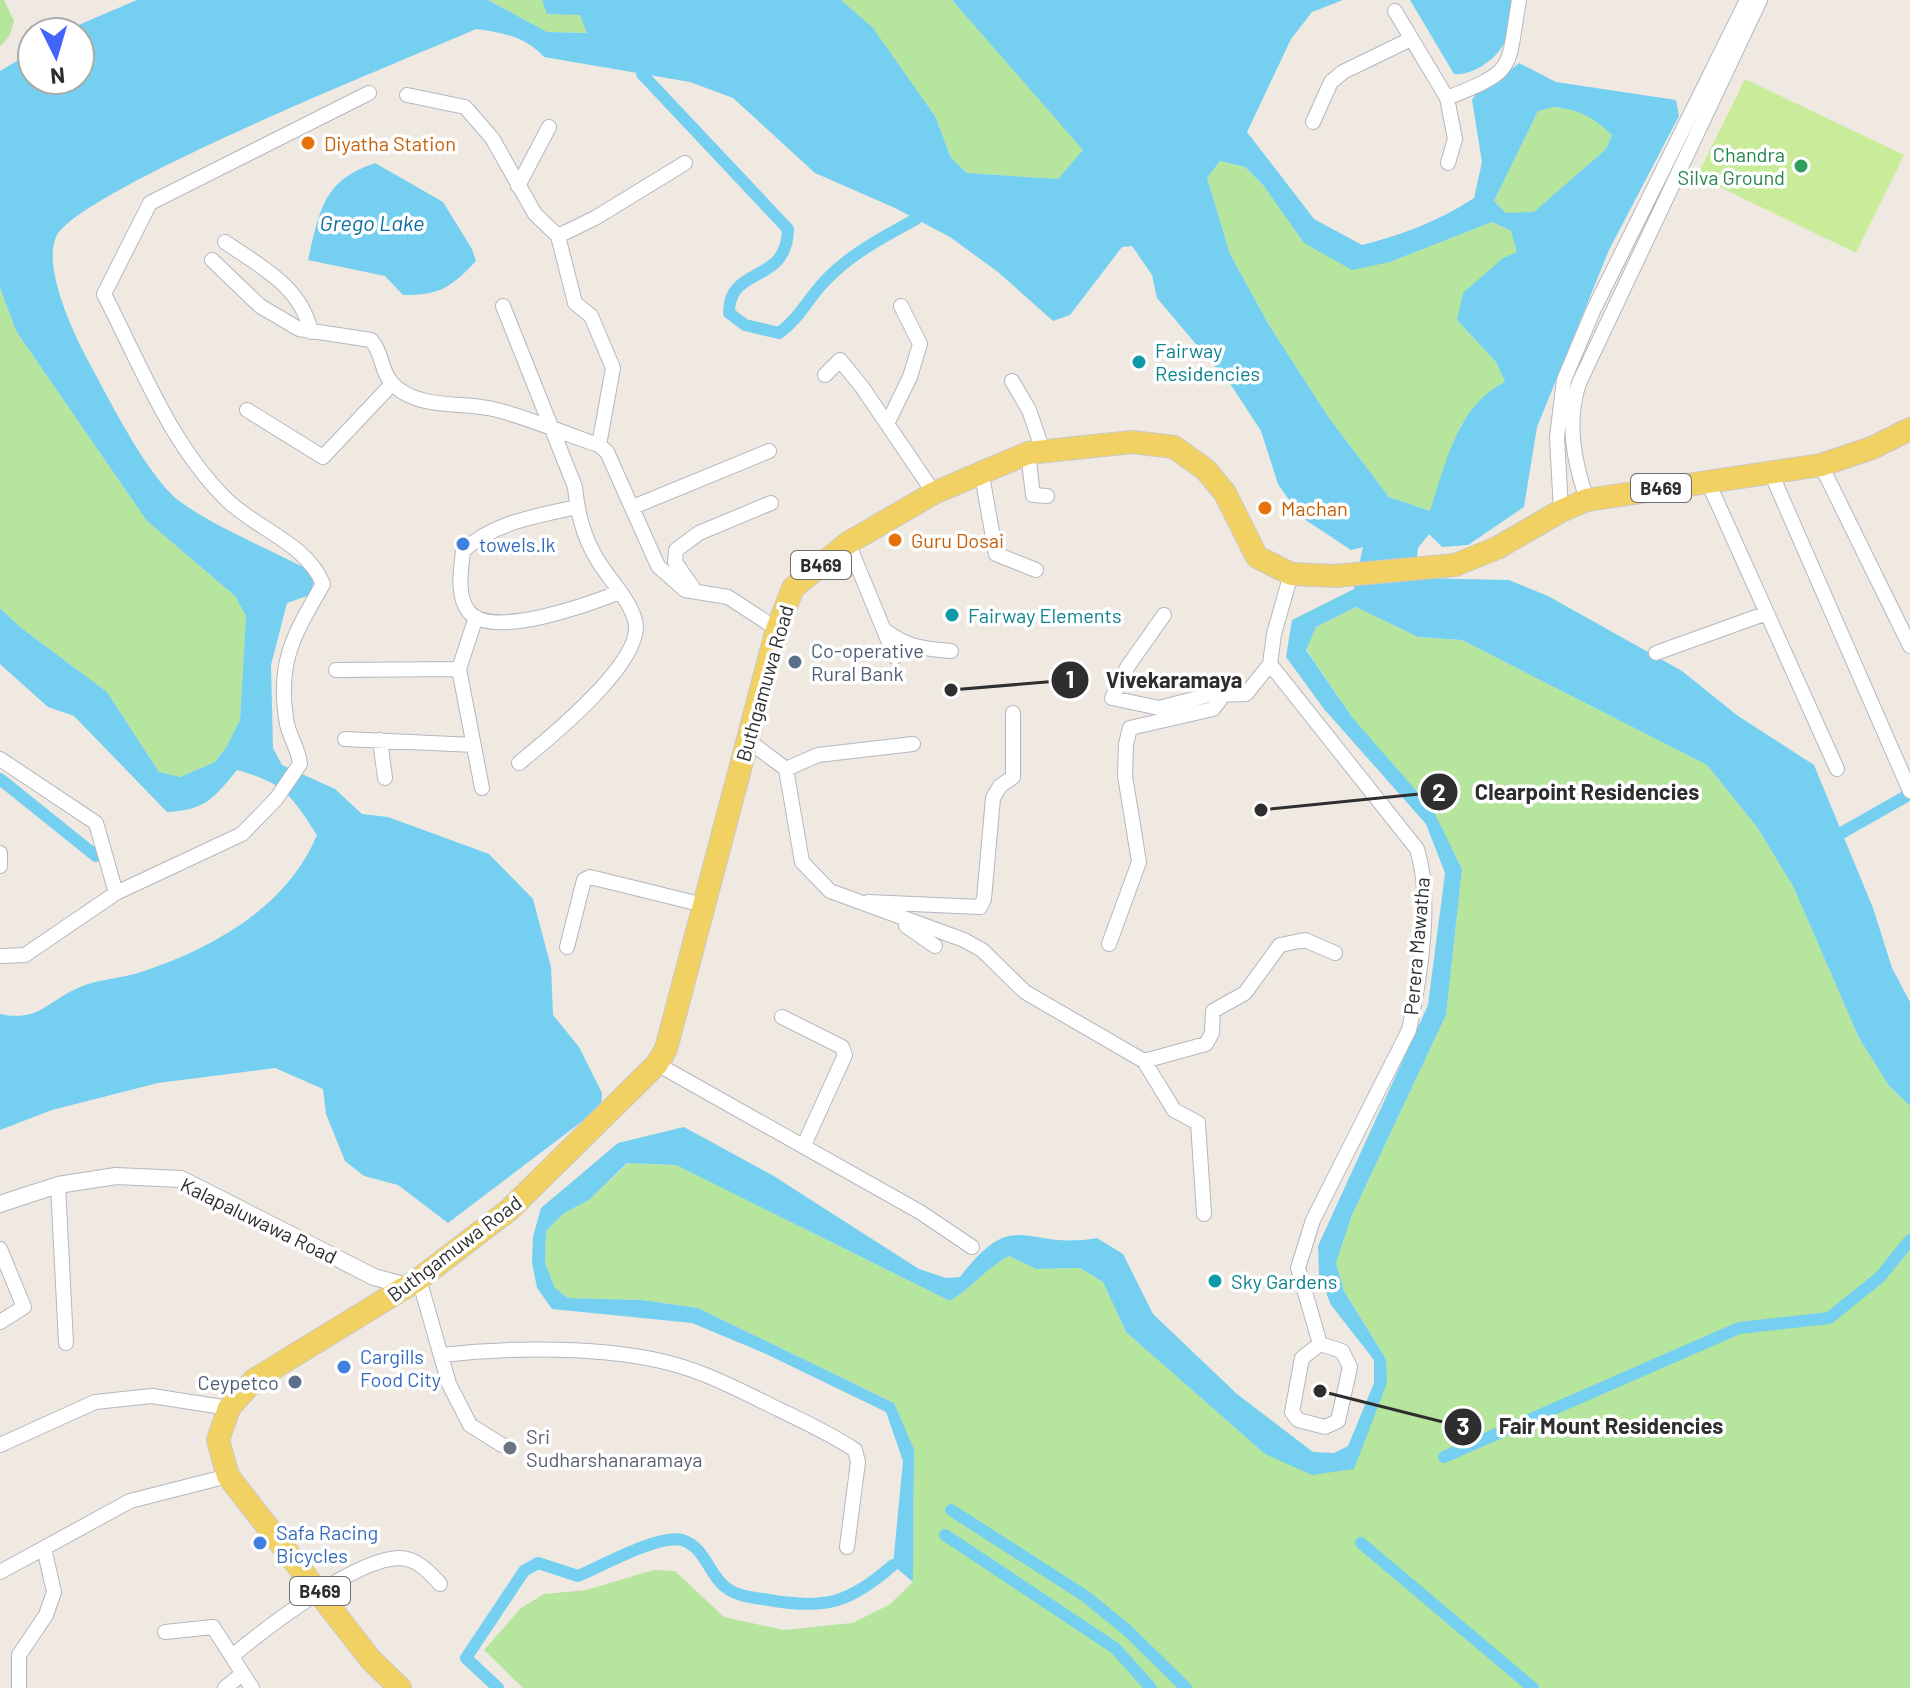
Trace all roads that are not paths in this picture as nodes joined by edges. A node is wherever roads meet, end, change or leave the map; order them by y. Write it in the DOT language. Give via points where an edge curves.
graph roads {
  1 [pos="1519,0"];
  2 [pos="1747,0"];
  3 [pos="1760,0"];
  4 [pos="1395,11"];
  5 [pos="1411,39"];
  6 [pos="369,93"];
  7 [pos="407,95"];
  8 [pos="1447,98"];
  9 [pos="1313,122"];
  10 [pos="549,127"];
  11 [pos="685,163"];
  12 [pos="1448,163"];
  13 [pos="518,186"];
  14 [pos="558,236"];
  15 [pos="225,242"];
  16 [pos="1632,248"];
  17 [pos="212,260"];
  18 [pos="503,306"];
  19 [pos="901,306"];
  20 [pos="311,332"];
  21 [pos="825,375"];
  22 [pos="1012,381"];
  23 [pos="392,384"];
  24 [pos="247,410"];
  25 [pos="887,424"];
  26 [pos="1910,429"];
  27 [pos="554,431"];
  28 [pos="599,445"];
  29 [pos="769,451"];
  30 [pos="1036,452"];
  31 [pos="1821,465"];
  32 [pos="981,470"];
  33 [pos="1771,473"];
  34 [pos="1708,482"];
  35 [pos="934,493"];
  36 [pos="1047,496"];
  37 [pos="1587,500"];
  38 [pos="771,503"];
  39 [pos="577,507"];
  40 [pos="633,507"];
  41 [pos="1561,511"];
  42 [pos="848,543"];
  43 [pos="1036,570"];
  44 [pos="1291,574"];
  45 [pos="620,592"];
  46 [pos="697,595"];
  47 [pos="1767,613"];
  48 [pos="1164,615"];
  49 [pos="476,617"];
  50 [pos="883,628"];
  51 [pos="777,629"];
  52 [pos="1910,646"];
  53 [pos="951,651"];
  54 [pos="1656,653"];
  55 [pos="895,657"];
  56 [pos="1270,664"];
  57 [pos="459,669"];
  58 [pos="336,670"];
  59 [pos="1223,696"];
  60 [pos="1013,713"];
  61 [pos="345,739"];
  62 [pos="746,739"];
  63 [pos="380,740"];
  64 [pos="913,744"];
  65 [pos="474,745"];
  66 [pos="0,759"];
  67 [pos="519,763"];
  68 [pos="786,769"];
  69 [pos="1837,769"];
  70 [pos="385,778"];
  71 [pos="482,788"];
  72 [pos="1909,789"];
  73 [pos="0,853"];
  74 [pos="0,866"];
  75 [pos="116,893"];
  76 [pos="852,901"];
  77 [pos="704,905"];
  78 [pos="1109,944"];
  79 [pos="935,946"];
  80 [pos="567,947"];
  81 [pos="1335,953"];
  82 [pos="0,956"];
  83 [pos="782,1017"];
  84 [pos="1144,1061"];
  85 [pos="657,1064"];
  86 [pos="804,1145"];
  87 [pos="58,1185"];
  88 [pos="0,1204"];
  89 [pos="1204,1214"];
  90 [pos="972,1247"];
  91 [pos="0,1249"];
  92 [pos="374,1277"];
  93 [pos="413,1283"];
  94 [pos="378,1305"];
  95 [pos="0,1322"];
  96 [pos="66,1343"];
  97 [pos="1320,1344"];
  98 [pos="442,1355"];
  99 [pos="229,1408"];
  100 [pos="0,1445"];
  101 [pos="502,1445"];
  102 [pos="228,1476"];
  103 [pos="847,1547"];
  104 [pos="44,1548"];
  105 [pos="0,1572"];
  106 [pos="440,1584"];
  107 [pos="320,1591"];
  108 [pos="165,1632"];
  109 [pos="232,1656"];
  110 [pos="242,1674"];
  111 [pos="19,1688"];
  112 [pos="225,1688"];
  113 [pos="252,1688"];
  114 [pos="400,1688"];
  1 -- 8 [label="street" via="1508,63 1494,79"];
  2 -- 16 [label="street"];
  3 -- 16 [label="street"];
  4 -- 5 [label="street"];
  5 -- 8 [label="street"];
  5 -- 9 [label="street" via="1331,82"];
  6 -- 75 [label="street" via="150,203 104,294 184,449 228,501 314,563 323,584 290,643 284,679 290,737 300,764 242,834"];
  7 -- 13 [label="street" via="465,107 492,138"];
  8 -- 12 [label="street" via="1455,139"];
  10 -- 13 [label="street"];
  11 -- 14 [label="street"];
  13 -- 14 [label="street" via="535,214"];
  14 -- 28 [label="street" via="575,303 591,316 613,368"];
  15 -- 20 [label="street" via="288,286 307,314"];
  16 -- 37 [label="street" via="1574,398 1575,464"];
  16 -- 41 [label="street" via="1593,311 1560,396"];
  17 -- 20 [label="street" via="260,306"];
  18 -- 27 [label="street"];
  19 -- 25 [label="street" via="920,344"];
  20 -- 23 [label="street" via="371,340"];
  21 -- 25 [label="street" via="840,360"];
  22 -- 30 [label="street" via="1029,410"];
  23 -- 24 [label="street" via="323,457"];
  23 -- 27 [label="street" via="436,403 493,409"];
  25 -- 35 [label="street"];
  26 -- 31 [label="main road, Buthgamuwa Road / B469"];
  27 -- 28 [label="street"];
  27 -- 39 [label="street"];
  28 -- 40 [label="street"];
  29 -- 40 [label="street"];
  30 -- 32 [label="main road, Buthgamuwa Road / B469"];
  30 -- 36 [label="street" via="1033,495"];
  30 -- 44 [label="main road, Buthgamuwa Road / B469" via="1132,442 1174,447 1206,470 1225,493 1257,557"];
  31 -- 33 [label="main road, Buthgamuwa Road / B469"];
  31 -- 52 [label="street"];
  32 -- 35 [label="main road, Buthgamuwa Road / B469"];
  32 -- 43 [label="street" via="996,554"];
  33 -- 34 [label="main road, Buthgamuwa Road / B469"];
  33 -- 72 [label="street"];
  34 -- 37 [label="main road, Buthgamuwa Road / B469"];
  34 -- 47 [label="street"];
  35 -- 42 [label="main road, Buthgamuwa Road / B469"];
  37 -- 41 [label="main road, Buthgamuwa Road / B469"];
  38 -- 46 [label="street" via="699,533 676,550 675,562"];
  39 -- 45 [label="street" via="592,551"];
  39 -- 49 [label="street" via="478,536 463,551 460,583 467,610"];
  40 -- 46 [label="street" via="658,566"];
  41 -- 44 [label="main road, Buthgamuwa Road / B469" via="1455,565 1335,576"];
  42 -- 50 [label="street"];
  42 -- 51 [label="main road, Buthgamuwa Road / B469" via="793,588"];
  44 -- 56 [label="street"];
  45 -- 49 [label="street" via="561,615 492,621"];
  45 -- 67 [label="street" via="635,619 636,633 614,673 570,722"];
  46 -- 51 [label="street" via="728,597"];
  47 -- 54 [label="street"];
  47 -- 69 [label="street"];
  48 -- 59 [label="street" via="1112,698 1159,708"];
  49 -- 57 [label="street"];
  50 -- 53 [label="street" via="899,642"];
  50 -- 55 [label="street"];
  51 -- 62 [label="main road, Buthgamuwa Road / B469"];
  56 -- 59 [label="street" via="1246,694"];
  56 -- 97 [label="street, Perera Mawatha" via="1417,849 1425,876 1409,1030 1313,1220 1298,1268"];
  57 -- 58 [label="street"];
  57 -- 65 [label="street"];
  59 -- 78 [label="street" via="1213,709 1130,728 1125,776 1139,862"];
  60 -- 76 [label="street" via="1013,777 993,798 980,907"];
  61 -- 63 [label="street"];
  62 -- 68 [label="street"];
  62 -- 77 [label="main road, Buthgamuwa Road / B469"];
  63 -- 65 [label="street"];
  63 -- 70 [label="street"];
  64 -- 68 [label="street" via="818,755"];
  65 -- 71 [label="street"];
  66 -- 75 [label="street" via="96,823"];
  68 -- 76 [label="street" via="802,862 830,891"];
  73 -- 74 [label="street"];
  75 -- 82 [label="street" via="25,955"];
  76 -- 79 [label="street" via="909,927"];
  76 -- 84 [label="street" via="964,940 982,950 1025,992"];
  77 -- 80 [label="street" via="590,877 584,880"];
  77 -- 85 [label="main road, Buthgamuwa Road / B469" via="666,1049"];
  81 -- 84 [label="street" via="1305,940 1280,945 1245,993 1213,1011 1206,1044"];
  83 -- 86 [label="street" via="842,1047 845,1055"];
  84 -- 89 [label="street" via="1174,1110 1198,1123"];
  85 -- 86 [label="street"];
  85 -- 93 [label="main road, Buthgamuwa Road / B469" via="509,1210"];
  86 -- 90 [label="street"];
  87 -- 88 [label="street, Kalapaluwawa Road"];
  87 -- 92 [label="street, Kalapaluwawa Road" via="116,1176 181,1179"];
  87 -- 96 [label="street"];
  91 -- 95 [label="street" via="24,1307"];
  92 -- 93 [label="street, Kalapaluwawa Road"];
  92 -- 94 [label="street"];
  93 -- 94 [label="main road, Buthgamuwa Road / B469"];
  93 -- 98 [label="street"];
  94 -- 99 [label="main road, Buthgamuwa Road / B469" via="254,1380"];
  97 -- 97 [label="street" via="1302,1358 1292,1412 1298,1420 1325,1427 1338,1421 1350,1367 1342,1351"];
  98 -- 101 [label="street" via="449,1384 470,1425"];
  98 -- 103 [label="street" via="507,1347 637,1357 727,1384 855,1450"];
  99 -- 100 [label="street" via="152,1396 95,1402"];
  99 -- 102 [label="main road, Buthgamuwa Road / B469" via="218,1440"];
  102 -- 104 [label="street" via="130,1501"];
  102 -- 107 [label="main road, Buthgamuwa Road / B469"];
  104 -- 105 [label="street"];
  104 -- 111 [label="street" via="54,1592 46,1615 19,1655"];
  106 -- 107 [label="street" via="423,1566 401,1558 382,1561"];
  107 -- 109 [label="street"];
  107 -- 114 [label="main road, Buthgamuwa Road / B469" via="371,1660"];
  108 -- 109 [label="street" via="213,1627"];
  109 -- 110 [label="street"];
  110 -- 112 [label="street"];
  110 -- 113 [label="street"];
}
